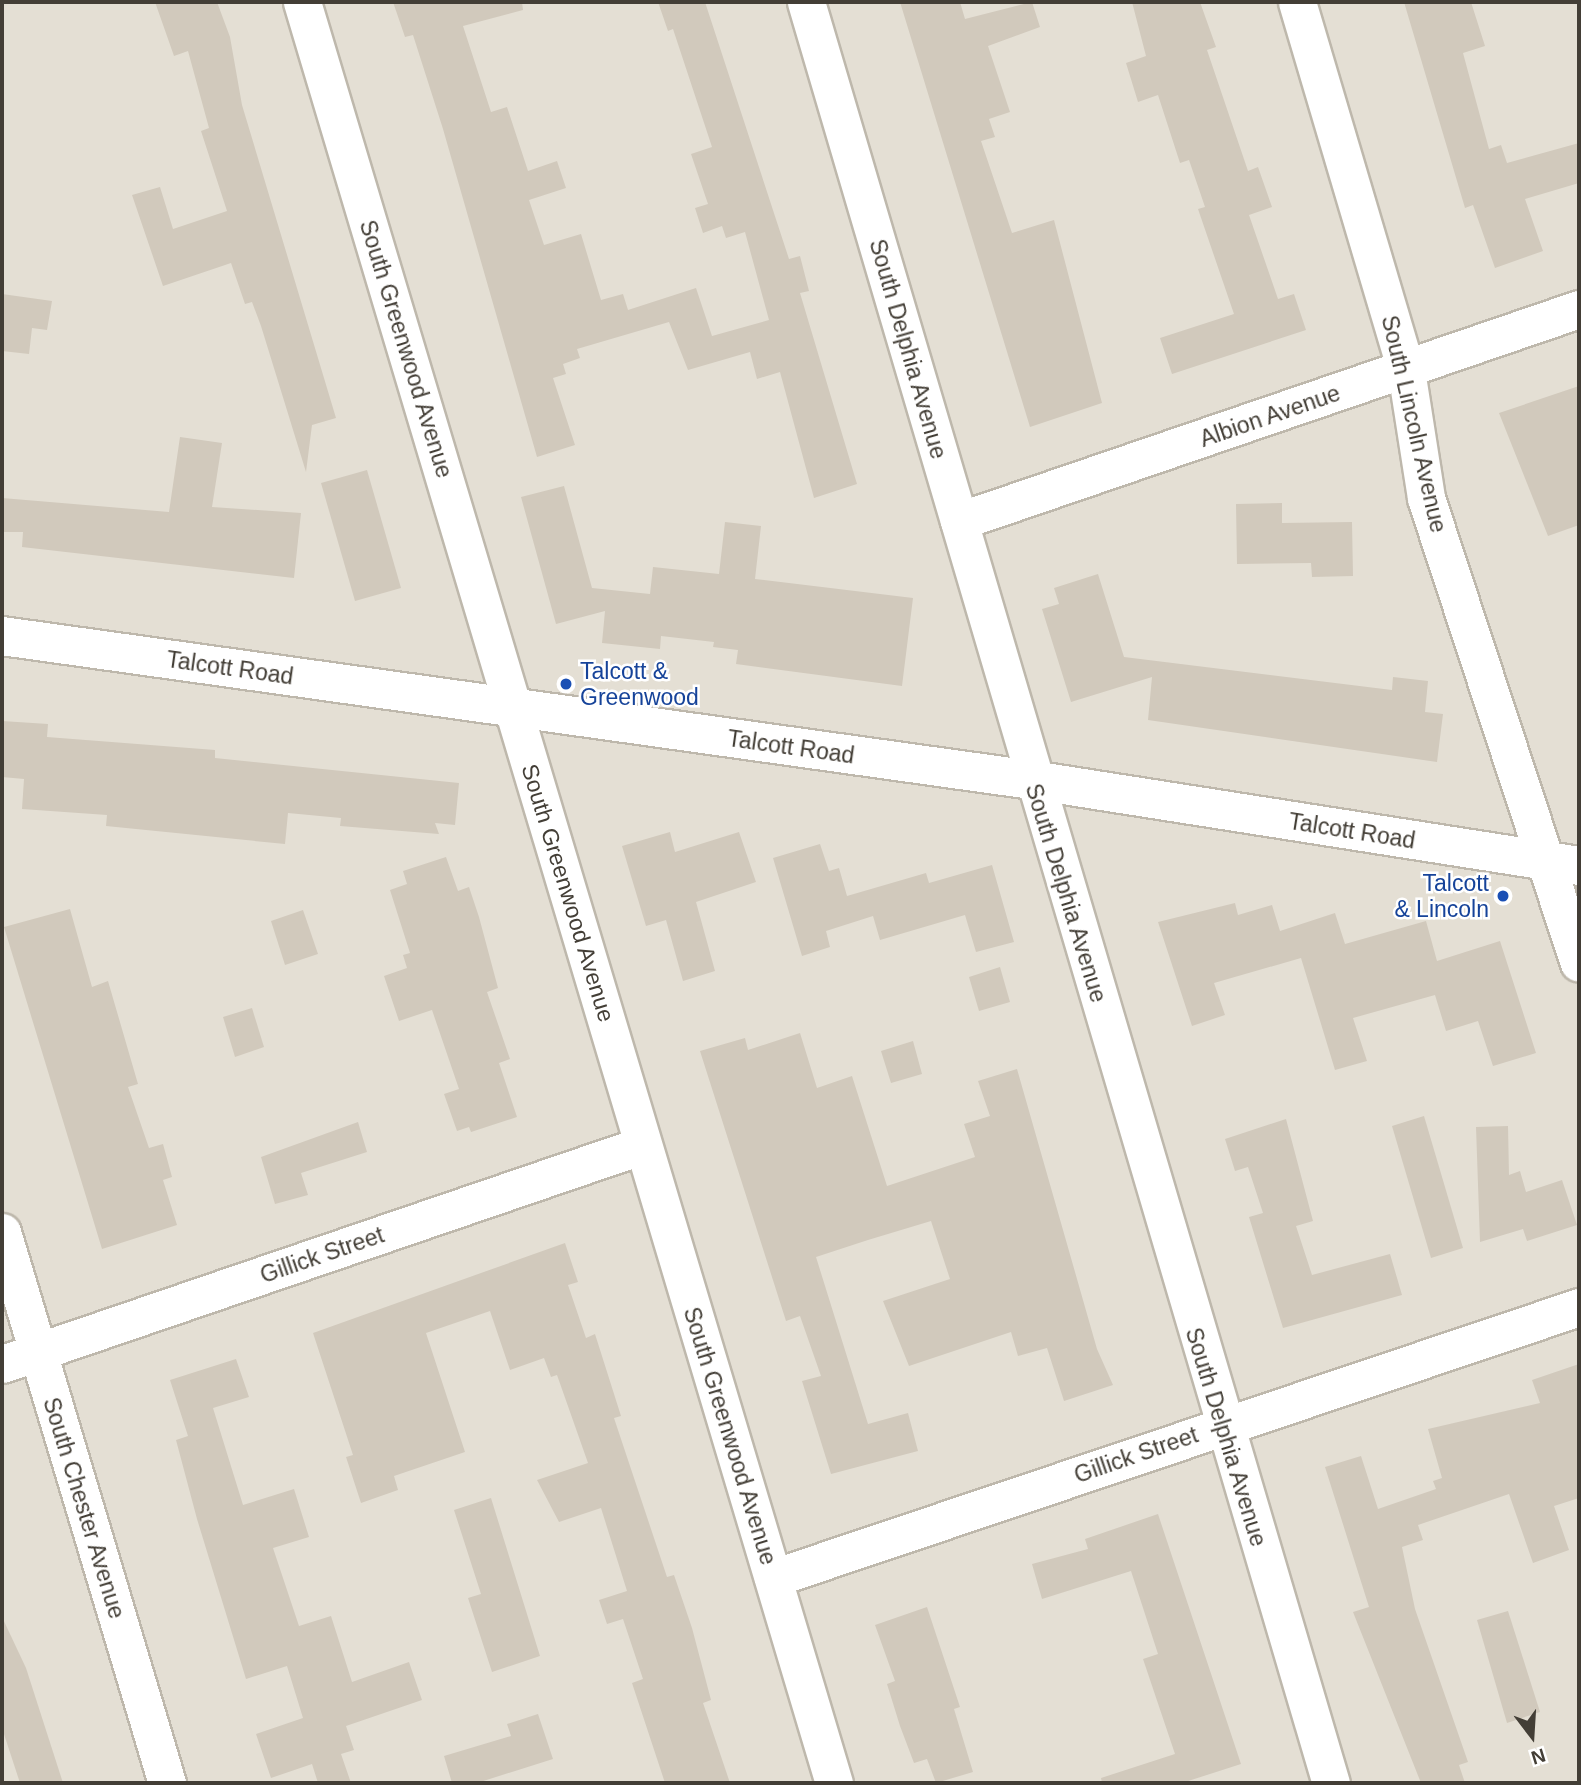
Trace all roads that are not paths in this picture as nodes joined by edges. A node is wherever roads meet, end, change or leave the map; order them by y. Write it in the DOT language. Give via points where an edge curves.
graph roads {
  1 [pos="302,2"];
  2 [pos="806,2"];
  3 [pos="1297,2"];
  4 [pos="1579,309"];
  5 [pos="1406,370"];
  6 [pos="959,521"];
  7 [pos="2,636"];
  8 [pos="513,709"];
  9 [pos="1031,780"];
  10 [pos="1563,864"];
  11 [pos="1579,962"];
  12 [pos="643,1145"];
  13 [pos="2,1232"];
  14 [pos="1579,1307"];
  15 [pos="37,1352"];
  16 [pos="2,1364"];
  17 [pos="1222,1426"];
  18 [pos="772,1578"];
  19 [pos="167,1783"];
  20 [pos="834,1783"];
  21 [pos="1331,1783"];
  1 -- 8 [label="street, South Greenwood Avenue"];
  2 -- 6 [label="street, South Delphia Avenue"];
  3 -- 5 [label="street, South Lincoln Avenue"];
  4 -- 5 [label="street, Albion Avenue"];
  5 -- 6 [label="street, Albion Avenue"];
  5 -- 10 [label="street, South Lincoln Avenue" via="1426,498"];
  6 -- 9 [label="street, South Delphia Avenue"];
  7 -- 8 [label="street, Talcott Road"];
  8 -- 9 [label="street, Talcott Road"];
  8 -- 12 [label="street, South Greenwood Avenue"];
  9 -- 10 [label="street, Talcott Road"];
  9 -- 17 [label="street, South Delphia Avenue"];
  10 -- 11 [label="street, South Lincoln Avenue"];
  12 -- 15 [label="street, Gillick Street"];
  12 -- 18 [label="street, South Greenwood Avenue"];
  13 -- 15 [label="street, South Chester Avenue"];
  14 -- 17 [label="street, Gillick Street"];
  15 -- 16 [label="street, Gillick Street"];
  15 -- 19 [label="street, South Chester Avenue"];
  17 -- 18 [label="street, Gillick Street"];
  17 -- 21 [label="street, South Delphia Avenue"];
  18 -- 20 [label="street, South Greenwood Avenue"];
}
